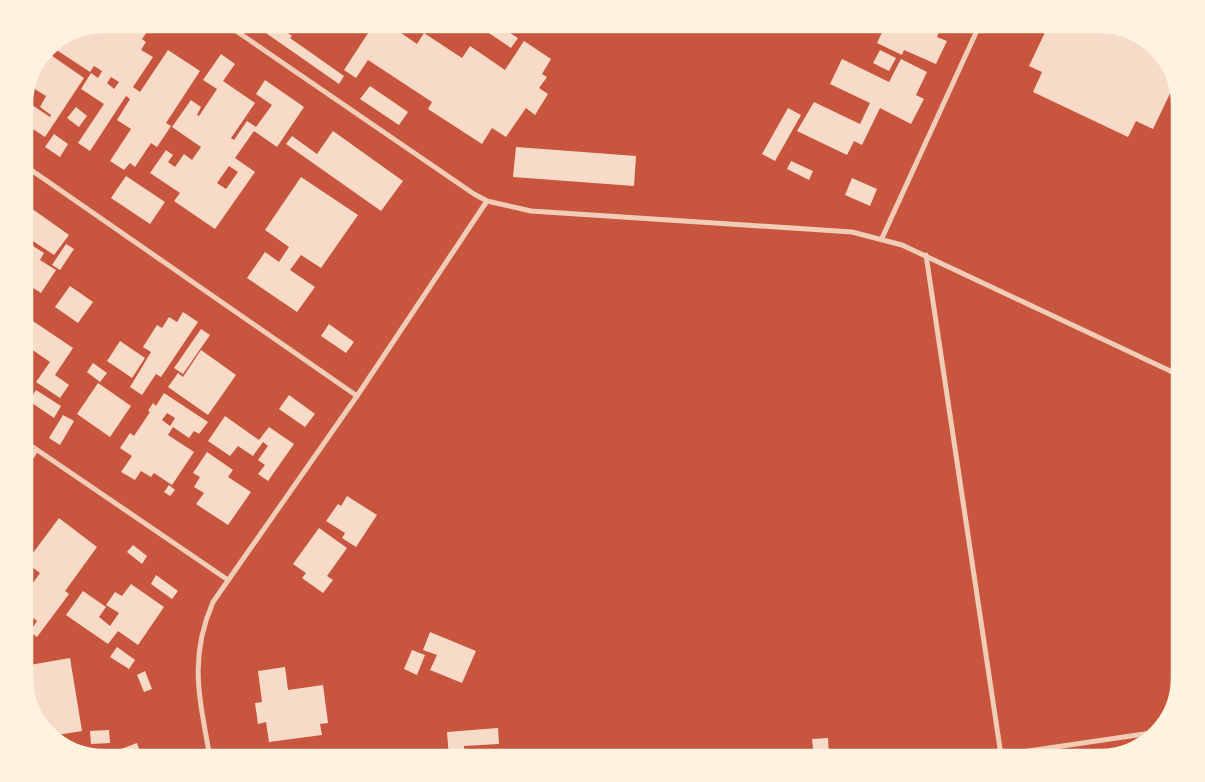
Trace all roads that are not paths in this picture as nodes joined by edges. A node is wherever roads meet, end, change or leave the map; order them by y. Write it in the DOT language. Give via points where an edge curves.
graph roads {
  1 [pos="239,33"];
  2 [pos="976,33"];
  3 [pos="33,171"];
  4 [pos="488,201"];
  5 [pos="882,238"];
  6 [pos="926,255"];
  7 [pos="1172,372"];
  8 [pos="357,396"];
  9 [pos="33,448"];
  10 [pos="36,450"];
  11 [pos="33,454"];
  12 [pos="228,580"];
  13 [pos="1145,734"];
  14 [pos="209,750"];
  15 [pos="1000,750"];
  16 [pos="1035,750"];
  1 -- 4 [label="street"];
  2 -- 5 [label="street"];
  3 -- 8 [label="street"];
  4 -- 5 [label="street" via="530,211 852,232"];
  4 -- 8 [label="street"];
  5 -- 6 [label="street"];
  6 -- 7 [label="street"];
  6 -- 15 [label="street"];
  8 -- 12 [label="street"];
  9 -- 10 [label="street"];
  10 -- 11 [label="street"];
  10 -- 12 [label="street"];
  12 -- 14 [label="street" via="213,602 198,650 200,702"];
  13 -- 16 [label="street"];
}
